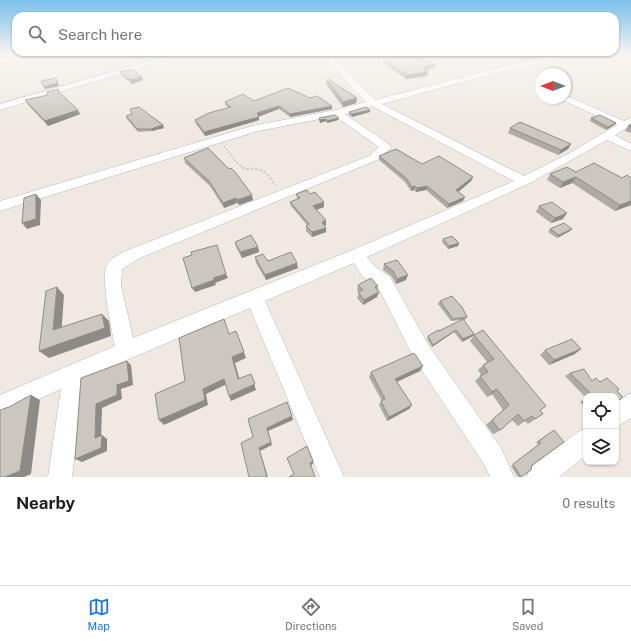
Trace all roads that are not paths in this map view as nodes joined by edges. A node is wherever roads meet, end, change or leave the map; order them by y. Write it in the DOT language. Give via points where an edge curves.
graph roads {
  1 [pos="102,77"];
  2 [pos="347,77"];
  3 [pos="471,77"];
  4 [pos="571,100"];
  5 [pos="373,103"];
  6 [pos="0,107"];
  7 [pos="337,113"];
  8 [pos="628,123"];
  9 [pos="606,135"];
  10 [pos="631,148"];
  11 [pos="524,181"];
  12 [pos="0,206"];
  13 [pos="357,256"];
  14 [pos="255,299"];
  15 [pos="126,351"];
  16 [pos="74,372"];
  17 [pos="631,404"];
  18 [pos="0,406"];
  19 [pos="619,414"];
  20 [pos="583,442"];
  21 [pos="60,477"];
  22 [pos="332,477"];
  23 [pos="502,477"];
  24 [pos="539,477"];
  1 -- 6 [label="street"];
  2 -- 5 [label="street"];
  3 -- 5 [label="street"];
  4 -- 8 [label="street"];
  5 -- 7 [label="street"];
  5 -- 11 [label="street"];
  7 -- 12 [label="street" via="256,128"];
  7 -- 15 [label="street" via="378,140 386,147 383,152 134,254 114,266 113,286"];
  8 -- 9 [label="street"];
  9 -- 10 [label="street"];
  9 -- 11 [label="street"];
  11 -- 13 [label="street"];
  13 -- 14 [label="street"];
  13 -- 23 [label="street" via="368,271 384,282 422,353 493,456"];
  14 -- 15 [label="street"];
  14 -- 22 [label="street"];
  15 -- 16 [label="street"];
  16 -- 18 [label="street"];
  16 -- 21 [label="street"];
  17 -- 19 [label="street"];
  20 -- 24 [label="street"];
}
